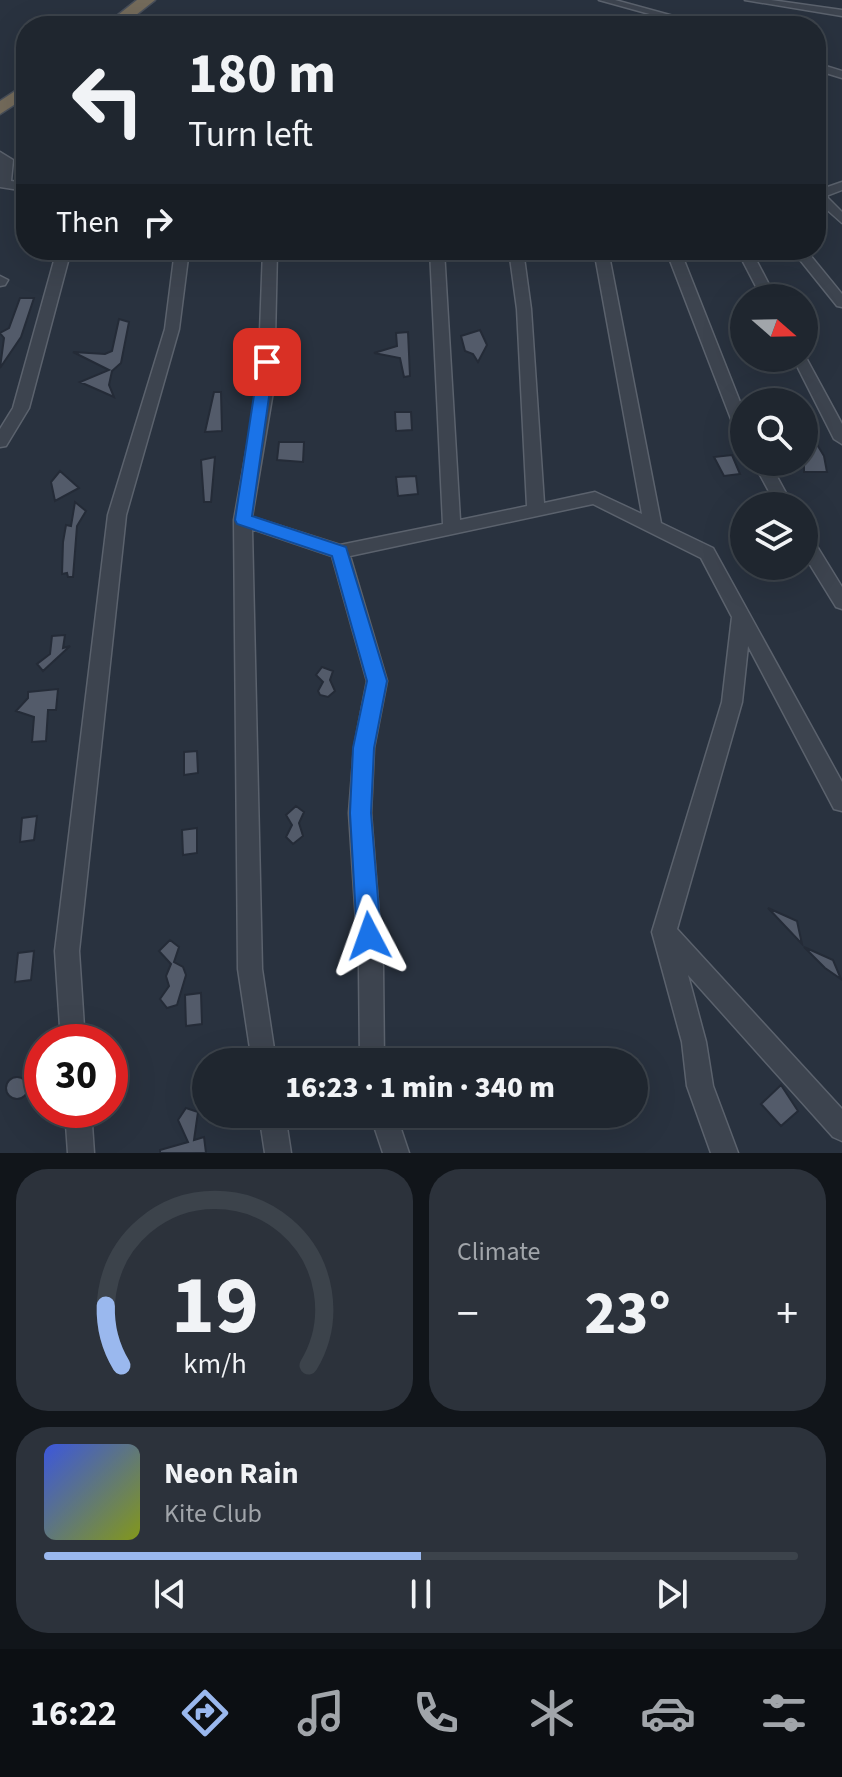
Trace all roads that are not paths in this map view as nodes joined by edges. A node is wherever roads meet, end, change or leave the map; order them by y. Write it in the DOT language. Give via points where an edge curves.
graph roads {
  1 [pos="147,0"];
  2 [pos="604,0"];
  3 [pos="750,0"];
  4 [pos="842,13"];
  5 [pos="125,16"];
  6 [pos="666,16"];
  7 [pos="16,97"];
  8 [pos="0,109"];
  9 [pos="0,156"];
  10 [pos="16,186"];
  11 [pos="826,204"];
  12 [pos="842,219"];
  13 [pos="61,260"];
  14 [pos="181,260"];
  15 [pos="270,260"];
  16 [pos="438,260"];
  17 [pos="517,260"];
  18 [pos="603,260"];
  19 [pos="677,260"];
  20 [pos="749,260"];
  21 [pos="807,260"];
  22 [pos="762,284"];
  23 [pos="842,303"];
  24 [pos="807,372"];
  25 [pos="730,396"];
  26 [pos="842,439"];
  27 [pos="0,442"];
  28 [pos="536,509"];
  29 [pos="243,520"];
  30 [pos="452,525"];
  31 [pos="653,527"];
  32 [pos="340,552"];
  33 [pos="818,563"];
  34 [pos="842,602"];
  35 [pos="742,615"];
  36 [pos="842,802"];
  37 [pos="664,932"];
  38 [pos="72,1024"];
  39 [pos="262,1048"];
  40 [pos="372,1048"];
  41 [pos="79,1128"];
  42 [pos="274,1128"];
  43 [pos="388,1128"];
  44 [pos="842,1128"];
  45 [pos="81,1153"];
  46 [pos="278,1153"];
  47 [pos="396,1153"];
  48 [pos="725,1153"];
  1 -- 5 [label="highway"];
  2 -- 6 [label="street"];
  3 -- 4 [label="street"];
  7 -- 8 [label="highway"];
  9 -- 10 [label="street" via="7,160 4,184"];
  11 -- 12 [label="street"];
  13 -- 27 [label="street" via="21,408"];
  14 -- 38 [label="street" via="172,329 117,515 67,951"];
  15 -- 29 [label="street" via="266,386"];
  16 -- 30 [label="street"];
  17 -- 28 [label="street"];
  18 -- 31 [label="street"];
  19 -- 25 [label="street"];
  20 -- 22 [label="street"];
  21 -- 23 [label="street"];
  24 -- 26 [label="street"];
  28 -- 30 [label="street"];
  28 -- 31 [label="street" via="595,498"];
  29 -- 32 [label="street"];
  29 -- 39 [label="street" via="250,969"];
  30 -- 32 [label="street"];
  31 -- 35 [label="street" via="707,553"];
  32 -- 40 [label="street" via="377,681 364,748 360,813"];
  33 -- 34 [label="street"];
  35 -- 36 [label="street"];
  35 -- 37 [label="street" via="732,702"];
  37 -- 44 [label="street"];
  37 -- 48 [label="street" via="694,1042 700,1086"];
  41 -- 45 [label="street"];
  42 -- 46 [label="street"];
  43 -- 47 [label="street"];
}
